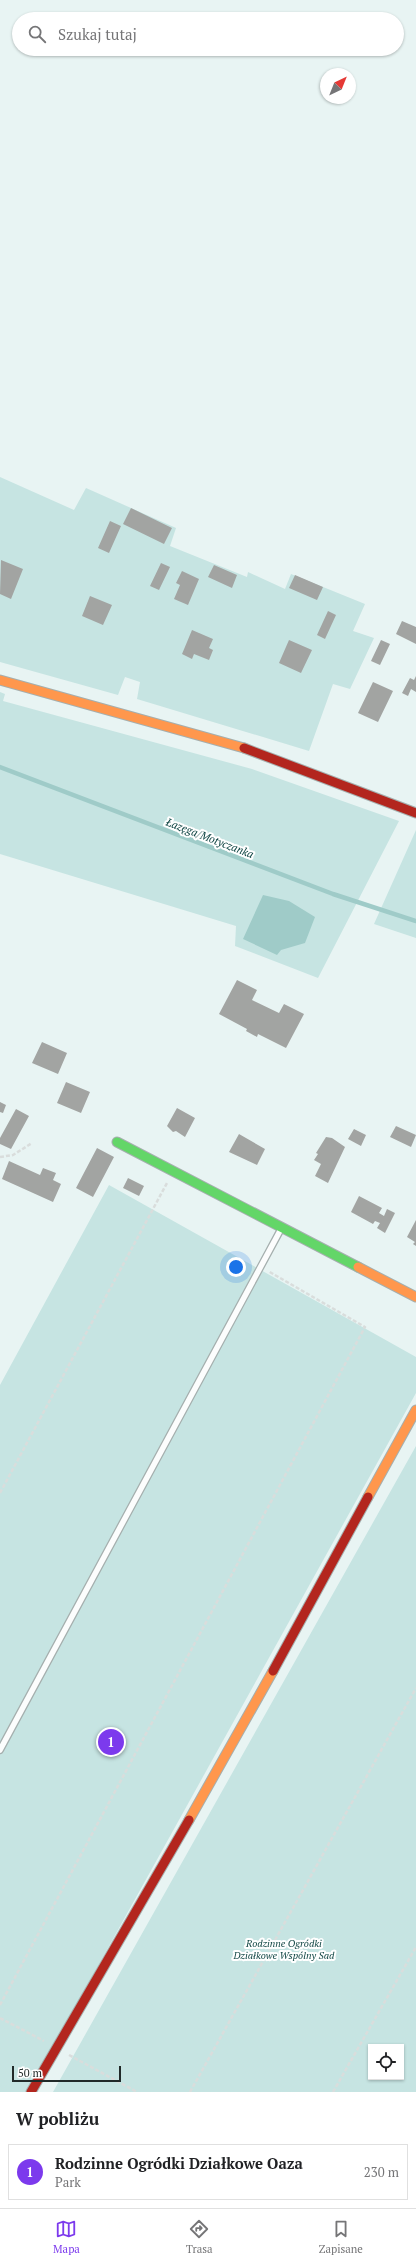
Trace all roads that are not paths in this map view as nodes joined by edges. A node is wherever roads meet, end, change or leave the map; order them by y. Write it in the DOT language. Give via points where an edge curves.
graph roads {
  1 [pos="0,680"];
  2 [pos="416,813"];
  3 [pos="117,1142"];
  4 [pos="282,1227"];
  5 [pos="416,1297"];
  6 [pos="416,1410"];
  7 [pos="0,1750"];
  8 [pos="31,2092"];
  1 -- 2 [label="street" via="249,750"];
  3 -- 4 [label="street"];
  4 -- 5 [label="street"];
  4 -- 7 [label="lane"];
  6 -- 8 [label="street" via="152,1888"];
}
